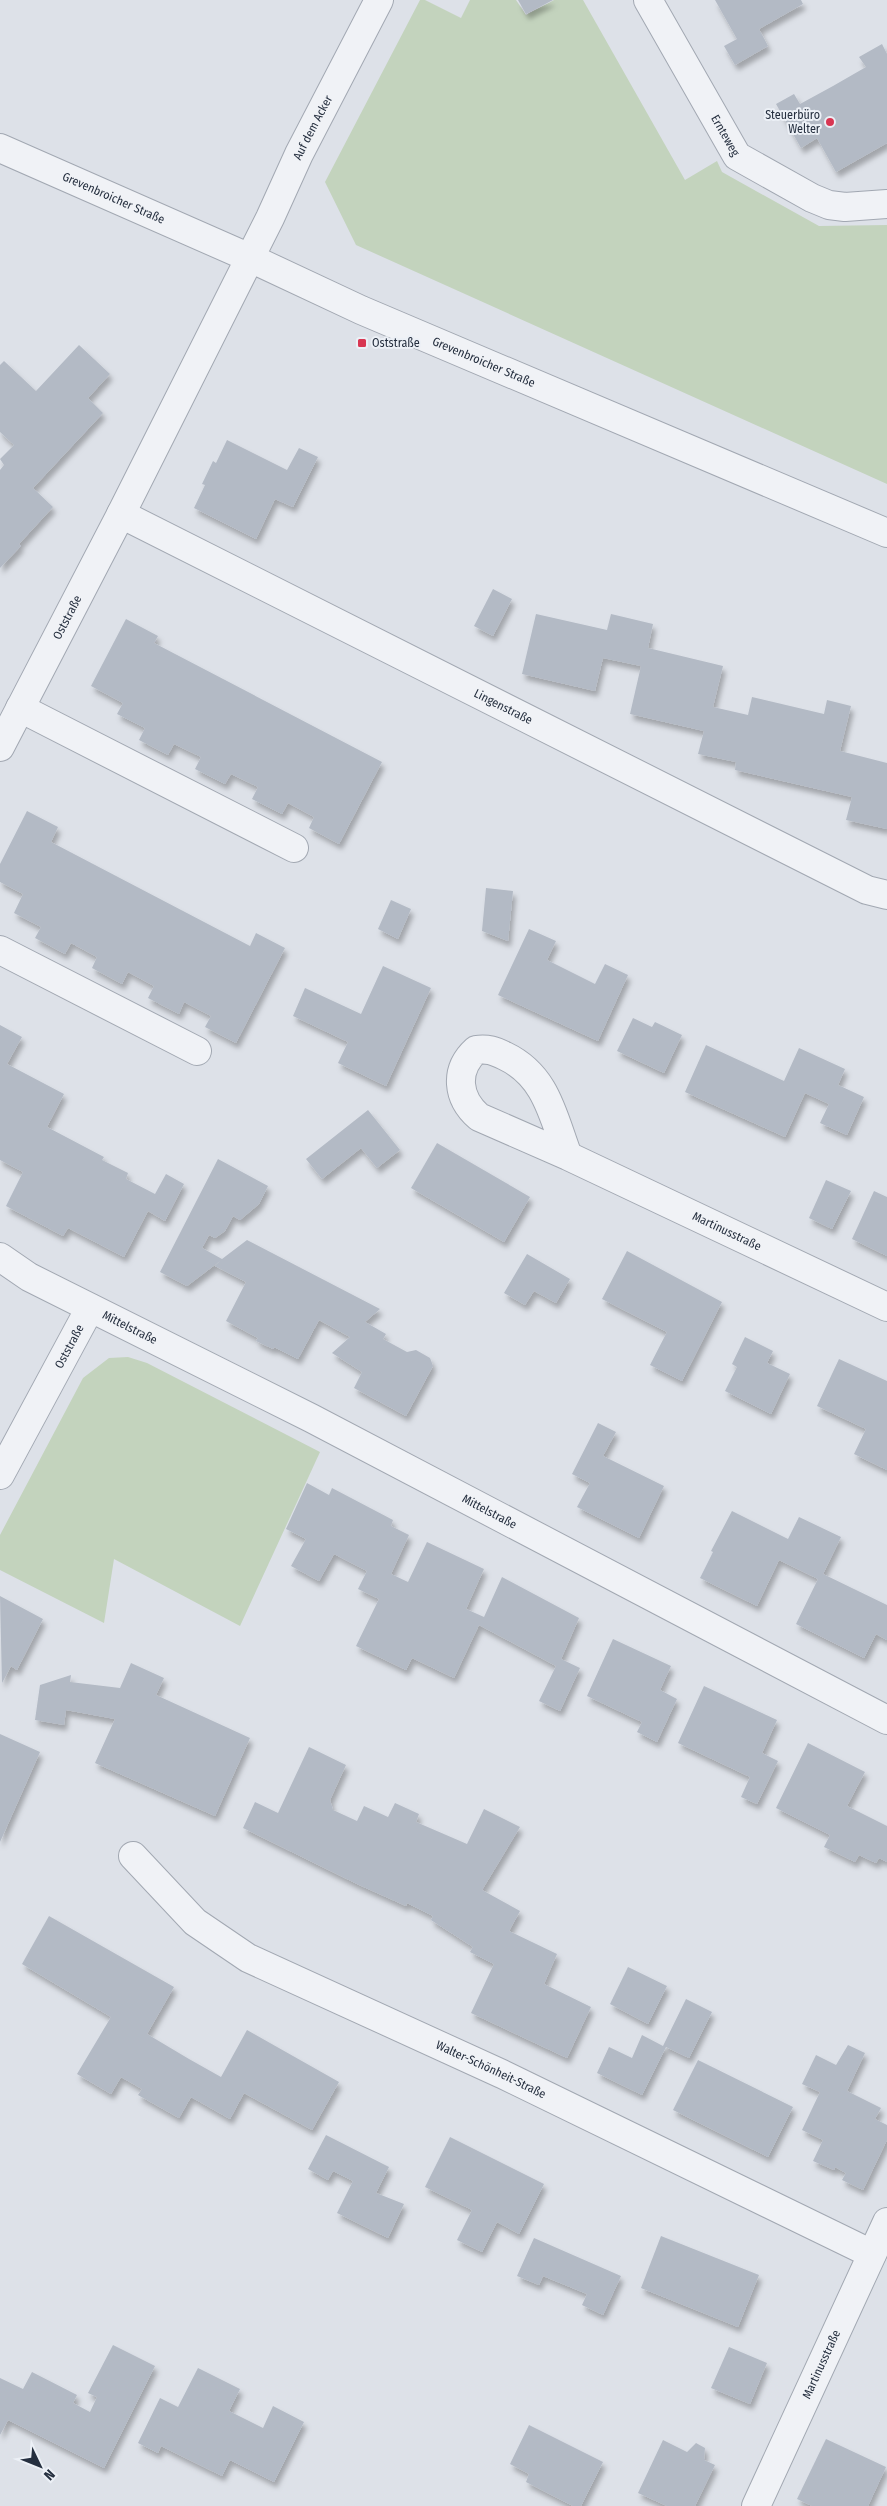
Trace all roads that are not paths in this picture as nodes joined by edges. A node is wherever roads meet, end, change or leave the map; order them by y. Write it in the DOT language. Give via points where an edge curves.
graph roads {
  1 [pos="379,0"];
  2 [pos="648,0"];
  3 [pos="0,148"];
  4 [pos="887,204"];
  5 [pos="250,258"];
  6 [pos="121,514"];
  7 [pos="887,533"];
  8 [pos="20,708"];
  9 [pos="0,747"];
  10 [pos="294,848"];
  11 [pos="887,895"];
  12 [pos="0,950"];
  13 [pos="197,1051"];
  14 [pos="568,1156"];
  15 [pos="0,1258"];
  16 [pos="887,1307"];
  17 [pos="90,1308"];
  18 [pos="0,1475"];
  19 [pos="887,1720"];
  20 [pos="133,1856"];
  21 [pos="887,2222"];
  22 [pos="872,2254"];
  23 [pos="756,2506"];
  1 -- 5 [label="street, Auf dem Acker" via="299,154"];
  2 -- 4 [label="street, Ernteweg" via="737,156 829,205"];
  3 -- 5 [label="street, Grevenbroicher Straße"];
  5 -- 6 [label="street, Oststraße"];
  5 -- 7 [label="street, Grevenbroicher Straße" via="370,314"];
  6 -- 8 [label="street, Oststraße"];
  6 -- 11 [label="street, Lingenstraße" via="867,890"];
  8 -- 9 [label="street, Oststraße"];
  8 -- 10 [label="street"];
  12 -- 13 [label="street"];
  14 -- 16 [label="street, Martinusstraße"];
  15 -- 17 [label="street" via="29,1277"];
  17 -- 18 [label="street, Oststraße"];
  17 -- 19 [label="street, Mittelstraße" via="319,1422"];
  20 -- 22 [label="street, Walter-Schönheit-Straße" via="195,1922 248,1958 493,2070"];
  21 -- 22 [label="street, Martinusstraße"];
  22 -- 23 [label="street, Martinusstraße"];
}
